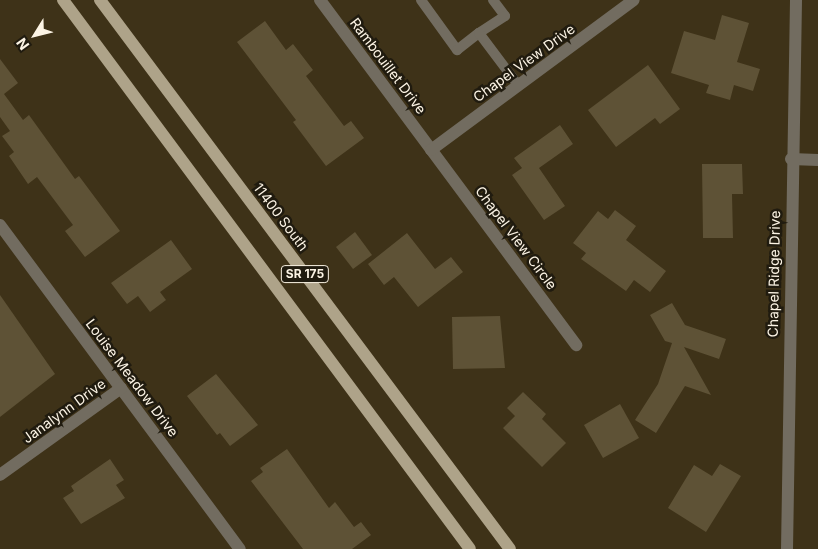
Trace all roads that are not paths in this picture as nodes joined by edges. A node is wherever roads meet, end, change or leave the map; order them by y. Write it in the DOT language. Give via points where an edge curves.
graph roads {
  1 [pos="63,0"];
  2 [pos="100,0"];
  3 [pos="320,0"];
  4 [pos="420,0"];
  5 [pos="494,0"];
  6 [pos="634,0"];
  7 [pos="796,0"];
  8 [pos="479,33"];
  9 [pos="518,85"];
  10 [pos="432,150"];
  11 [pos="792,159"];
  12 [pos="818,160"];
  13 [pos="0,225"];
  14 [pos="576,345"];
  15 [pos="121,388"];
  16 [pos="0,476"];
  17 [pos="240,549"];
  18 [pos="470,549"];
  19 [pos="510,549"];
  20 [pos="787,549"];
  1 -- 18 [label="main road, SR 175"];
  2 -- 19 [label="main road, 11400 South / SR 175"];
  3 -- 10 [label="street, Rambouillet Drive"];
  4 -- 8 [label="lane" via="457,50"];
  5 -- 8 [label="lane" via="505,16"];
  6 -- 9 [label="street, Chapel View Drive"];
  7 -- 11 [label="street, Chapel Ridge Drive"];
  8 -- 9 [label="lane"];
  9 -- 10 [label="street, Chapel View Drive"];
  10 -- 14 [label="street, Chapel View Circle"];
  11 -- 12 [label="street"];
  11 -- 20 [label="street, Chapel Ridge Drive"];
  13 -- 15 [label="street, Louise Meadow Drive"];
  15 -- 16 [label="street, Janalynn Drive"];
  15 -- 17 [label="street, Louise Meadow Drive"];
}
